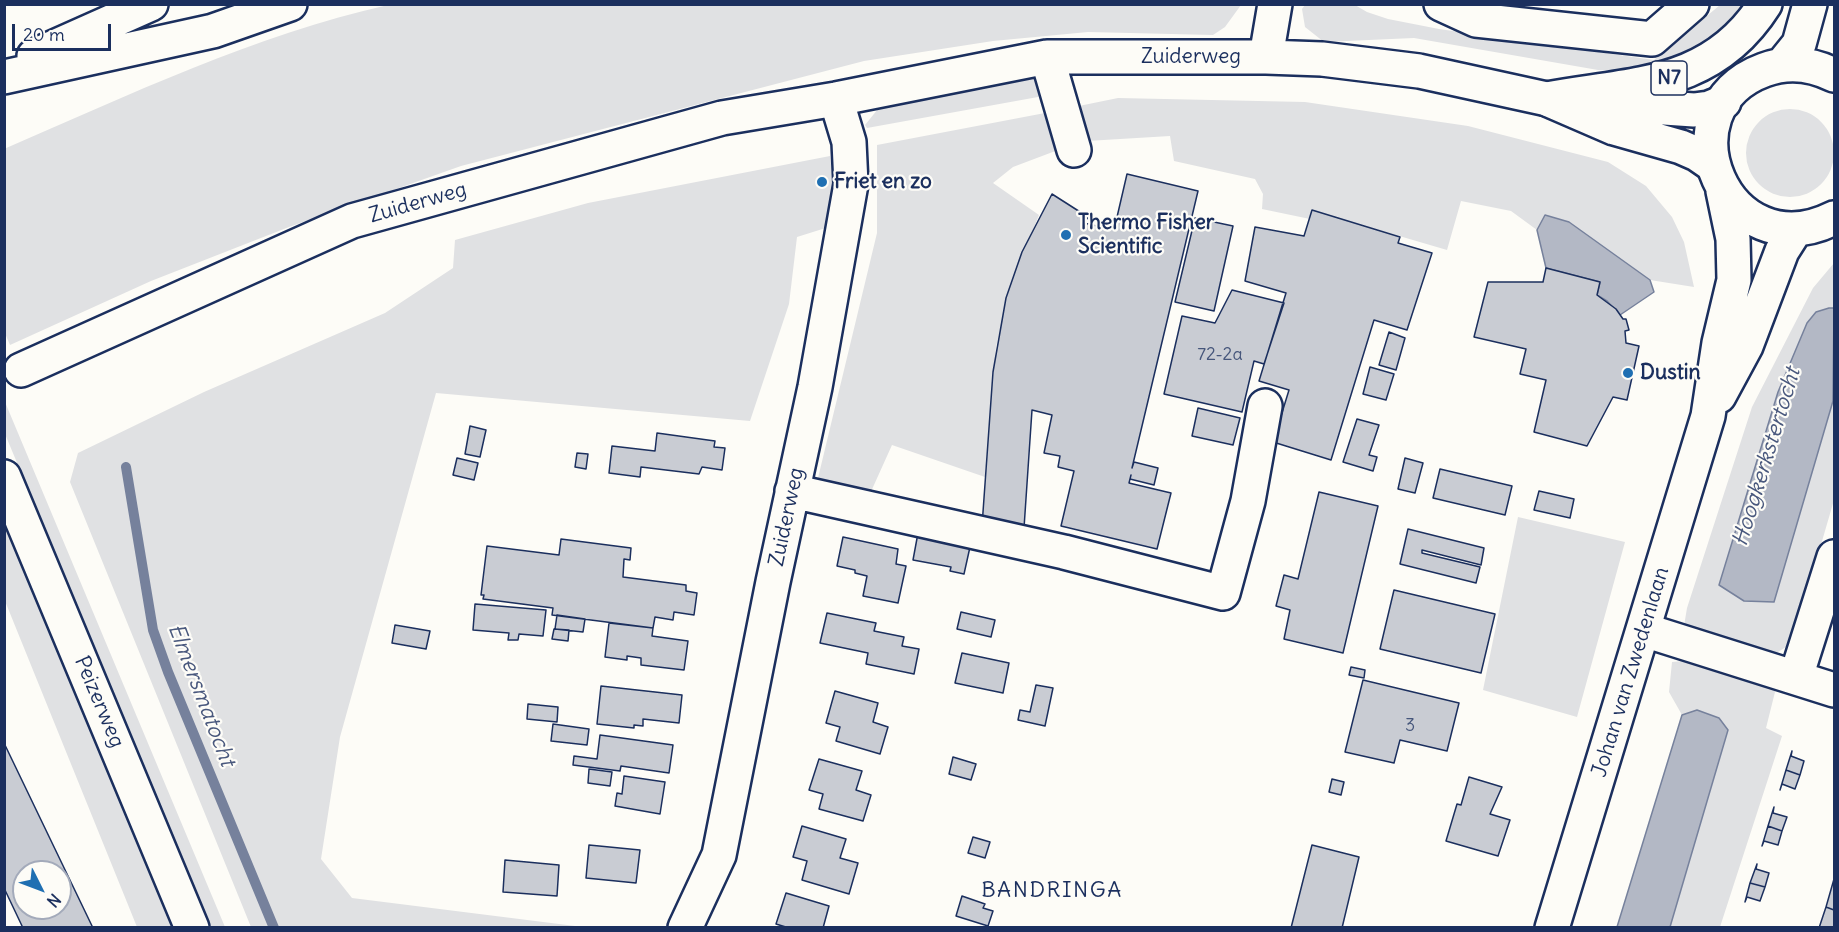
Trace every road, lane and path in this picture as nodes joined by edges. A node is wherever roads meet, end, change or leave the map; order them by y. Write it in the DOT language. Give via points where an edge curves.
graph roads {
  1 [pos="151,4"];
  2 [pos="290,4"];
  3 [pos="1275,4"];
  4 [pos="1441,4"];
  5 [pos="1692,4"];
  6 [pos="1765,4"];
  7 [pos="1810,4"];
  8 [pos="1523,15"];
  9 [pos="1047,57"];
  10 [pos="1266,57"];
  11 [pos="1782,65"];
  12 [pos="4,68"];
  13 [pos="1834,75"];
  14 [pos="4,77"];
  15 [pos="836,99"];
  16 [pos="1547,99"];
  17 [pos="1724,102"];
  18 [pos="1074,150"];
  19 [pos="1718,178"];
  20 [pos="1834,218"];
  21 [pos="1796,229"];
  22 [pos="21,370"];
  23 [pos="1265,406"];
  24 [pos="1708,416"];
  25 [pos="4,477"];
  26 [pos="792,491"];
  27 [pos="1834,556"];
  28 [pos="1644,630"];
  29 [pos="1796,677"];
  30 [pos="1834,690"];
  31 [pos="192,927"];
  32 [pos="685,927"];
  33 [pos="1552,927"];
  1 -- 12 [label="main road"];
  2 -- 14 [label="main road" via="213,31"];
  3 -- 10 [label="main road"];
  4 -- 8 [label="main road" via="1476,20"];
  5 -- 8 [label="main road" via="1652,39"];
  6 -- 16 [label="main road, N7" via="1708,61 1682,74 1661,81"];
  7 -- 11 [label="main road" via="1799,44"];
  9 -- 10 [label="main road, Zuiderweg"];
  9 -- 15 [label="main road, Zuiderweg"];
  9 -- 18 [label="main road"];
  10 -- 16 [label="main road, Zuiderweg" via="1397,68"];
  11 -- 13 [label="main road" via="1804,65"];
  11 -- 17 [label="main road" via="1749,77"];
  15 -- 22 [label="main road, Zuiderweg" via="722,118 352,221"];
  15 -- 26 [label="main road, Zuiderweg" via="849,142 851,184"];
  16 -- 17 [label="main road, Zuiderweg" via="1686,110"];
  16 -- 19 [label="main road, Zuiderweg" via="1614,128 1681,147"];
  17 -- 19 [label="main road, Johan van Zwedenlaan" via="1712,132"];
  19 -- 21 [label="main road, Zuiderweg" via="1735,206 1759,222"];
  19 -- 24 [label="main road, Johan van Zwedenlaan" via="1732,239 1734,280"];
  20 -- 21 [label="main road"];
  21 -- 24 [label="main road, Johan van Zwedenlaan" via="1782,251 1746,346"];
  23 -- 26 [label="main road" via="1248,501 1223,593 1064,552"];
  24 -- 28 [label="main road, Johan van Zwedenlaan"];
  25 -- 31 [label="main road, Peizerweg"];
  26 -- 32 [label="main road, Zuiderweg" via="719,855"];
  27 -- 29 [label="main road"];
  28 -- 29 [label="main road"];
  28 -- 33 [label="main road, Johan van Zwedenlaan"];
  29 -- 30 [label="main road"];
}
